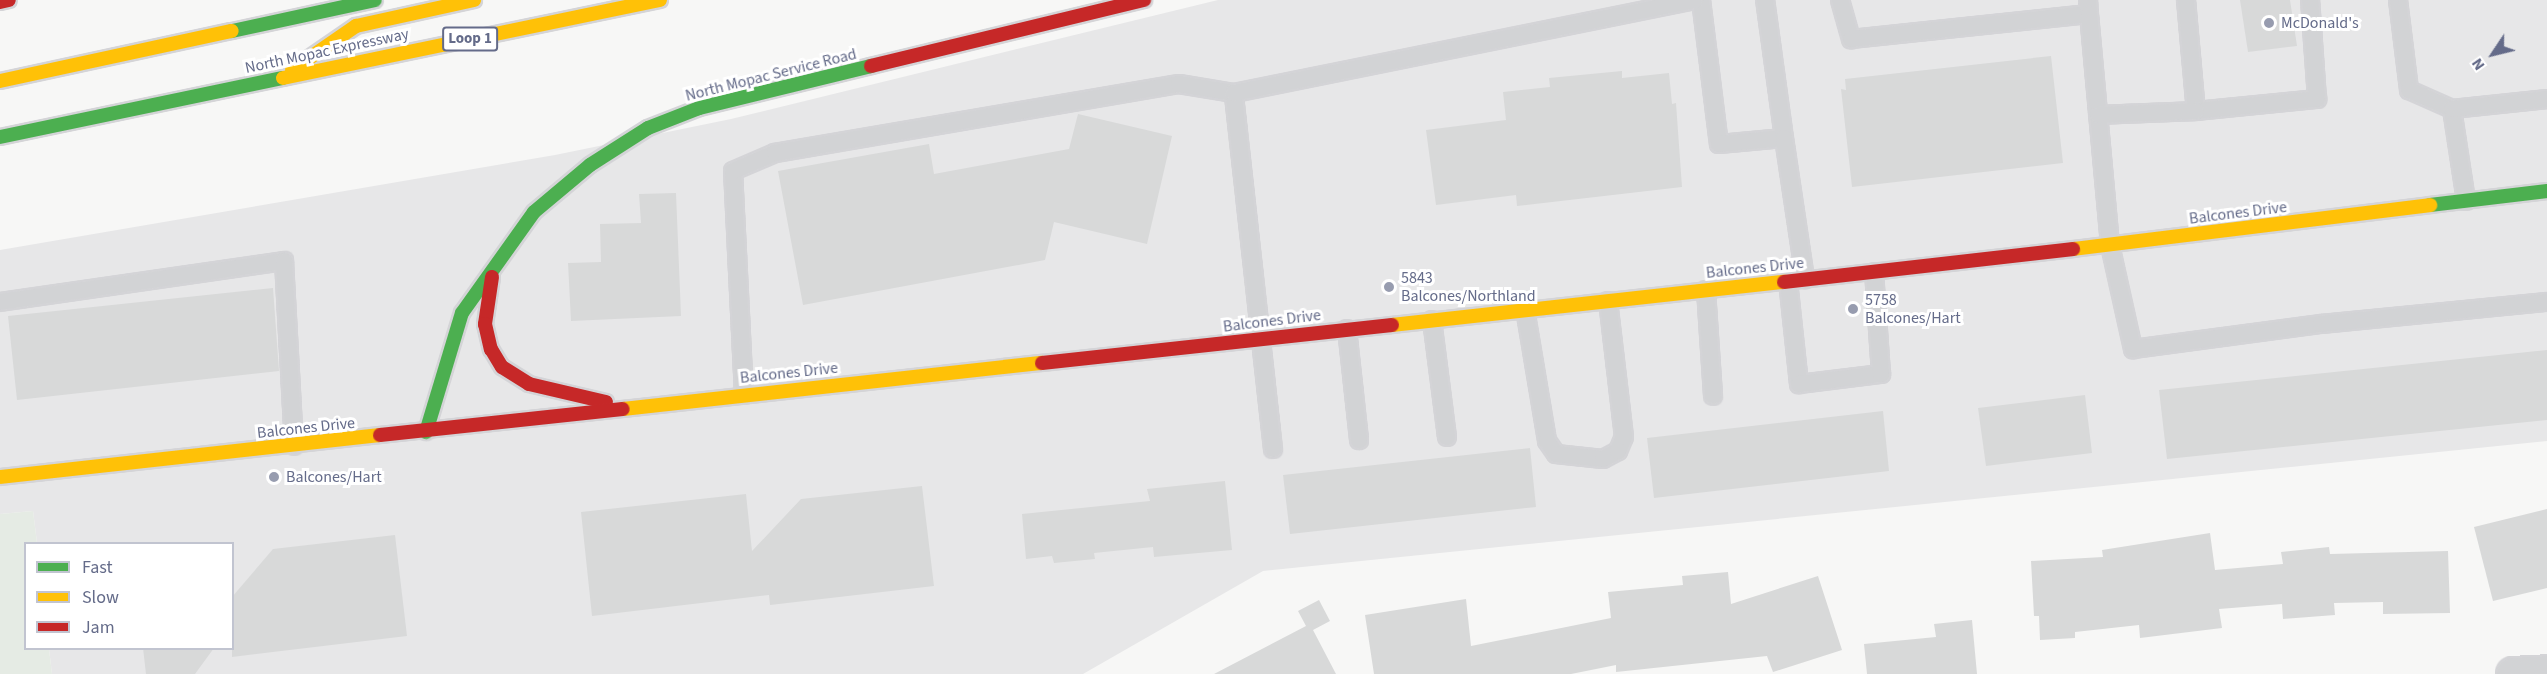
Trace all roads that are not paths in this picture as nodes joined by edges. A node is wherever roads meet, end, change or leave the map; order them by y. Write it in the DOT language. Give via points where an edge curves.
graph roads {
  1 [pos="9,0"];
  2 [pos="375,0"];
  3 [pos="474,0"];
  4 [pos="660,0"];
  5 [pos="1144,0"];
  6 [pos="1695,0"];
  7 [pos="1701,0"];
  8 [pos="1765,0"];
  9 [pos="1840,0"];
  10 [pos="2186,0"];
  11 [pos="2310,0"];
  12 [pos="2398,0"];
  13 [pos="0,2"];
  14 [pos="2089,7"];
  15 [pos="280,77"];
  16 [pos="0,81"];
  17 [pos="1234,93"];
  18 [pos="2547,99"];
  19 [pos="2452,109"];
  20 [pos="2196,111"];
  21 [pos="2098,114"];
  22 [pos="0,137"];
  23 [pos="1784,138"];
  24 [pos="2547,191"];
  25 [pos="2466,201"];
  26 [pos="2110,245"];
  27 [pos="496,262"];
  28 [pos="1874,272"];
  29 [pos="1796,280"];
  30 [pos="1706,290"];
  31 [pos="1608,301"];
  32 [pos="0,302"];
  33 [pos="2547,302"];
  34 [pos="1525,309"];
  35 [pos="1432,320"];
  36 [pos="1347,329"];
  37 [pos="1259,339"];
  38 [pos="744,395"];
  39 [pos="1713,396"];
  40 [pos="629,407"];
  41 [pos="426,432"];
  42 [pos="1447,437"];
  43 [pos="1359,440"];
  44 [pos="294,446"];
  45 [pos="1273,449"];
  46 [pos="0,477"];
  47 [pos="2547,672"];
  48 [pos="2514,674"];
  1 -- 13 [label="main road"];
  2 -- 16 [label="main road"];
  3 -- 15 [label="main road" via="356,26"];
  4 -- 15 [label="main road, North Mopac Expressway / Loop 1"];
  5 -- 27 [label="main road, North Mopac Service Road" via="699,108 648,128 590,165 534,212"];
  6 -- 17 [label="lane"];
  7 -- 23 [label="lane" via="1719,144"];
  8 -- 23 [label="lane"];
  9 -- 14 [label="lane" via="1851,39"];
  10 -- 20 [label="lane"];
  11 -- 20 [label="lane" via="2317,99"];
  12 -- 19 [label="lane" via="2409,90"];
  14 -- 21 [label="lane"];
  15 -- 22 [label="main road, North Mopac Expressway / Loop 1"];
  17 -- 37 [label="lane"];
  17 -- 38 [label="lane" via="1179,84 775,153 733,171"];
  18 -- 19 [label="lane"];
  19 -- 25 [label="lane"];
  20 -- 21 [label="lane"];
  21 -- 26 [label="lane"];
  23 -- 29 [label="lane"];
  24 -- 25 [label="main road, Balcones Drive"];
  25 -- 26 [label="main road, Balcones Drive"];
  26 -- 28 [label="main road, Balcones Drive"];
  26 -- 33 [label="lane" via="2133,349 2321,324"];
  27 -- 40 [label="main road" via="485,303 485,324 490,349 502,367 529,384"];
  27 -- 41 [label="main road, North Mopac Service Road" via="462,313"];
  28 -- 29 [label="main road, Balcones Drive"];
  28 -- 29 [label="lane" via="1881,374 1799,384"];
  29 -- 30 [label="main road, Balcones Drive"];
  30 -- 31 [label="main road, Balcones Drive"];
  30 -- 39 [label="lane"];
  31 -- 34 [label="main road, Balcones Drive"];
  31 -- 34 [label="lane" via="1624,437 1618,451 1602,459 1556,454 1547,441"];
  32 -- 44 [label="lane" via="284,261"];
  34 -- 35 [label="main road, Balcones Drive"];
  35 -- 36 [label="main road, Balcones Drive"];
  35 -- 42 [label="lane"];
  36 -- 37 [label="main road, Balcones Drive"];
  36 -- 43 [label="lane"];
  37 -- 38 [label="main road, Balcones Drive"];
  37 -- 45 [label="lane"];
  38 -- 40 [label="main road, Balcones Drive"];
  40 -- 41 [label="main road, Balcones Drive"];
  41 -- 44 [label="main road, Balcones Drive"];
  44 -- 46 [label="main road, Balcones Drive"];
  47 -- 48 [label="street"];
}
